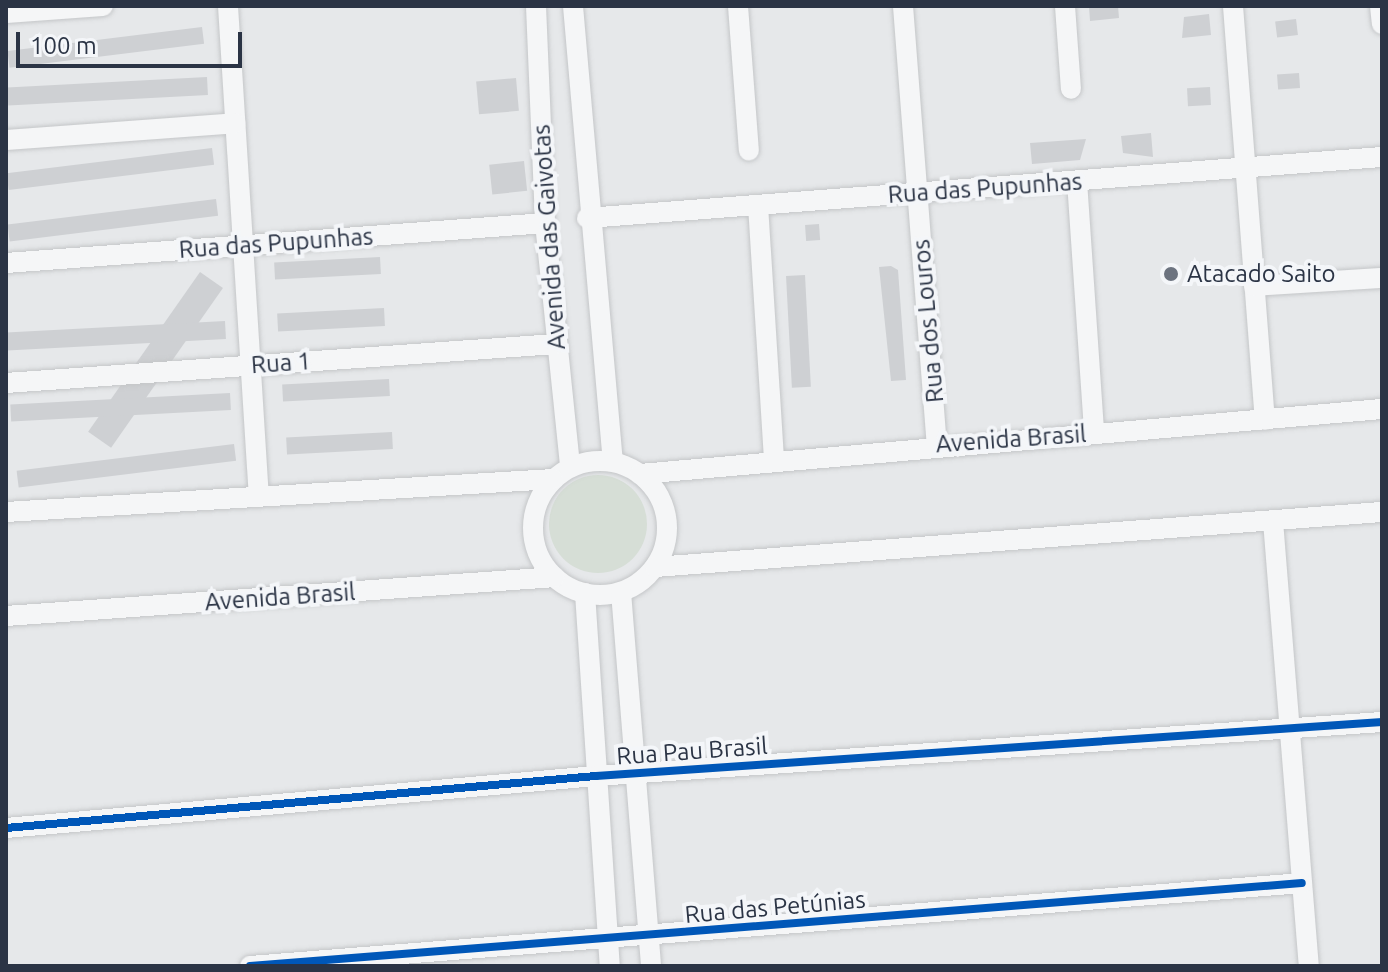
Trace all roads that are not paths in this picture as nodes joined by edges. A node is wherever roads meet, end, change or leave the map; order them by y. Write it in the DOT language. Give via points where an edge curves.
graph roads {
  1 [pos="103,6"];
  2 [pos="228,6"];
  3 [pos="536,6"];
  4 [pos="573,6"];
  5 [pos="738,6"];
  6 [pos="903,6"];
  7 [pos="1065,6"];
  8 [pos="1233,6"];
  9 [pos="1380,6"];
  10 [pos="6,13"];
  11 [pos="1382,24"];
  12 [pos="1071,89"];
  13 [pos="235,123"];
  14 [pos="6,140"];
  15 [pos="749,151"];
  16 [pos="1382,157"];
  17 [pos="1246,170"];
  18 [pos="1077,181"];
  19 [pos="918,192"];
  20 [pos="758,205"];
  21 [pos="587,218"];
  22 [pos="545,223"];
  23 [pos="244,245"];
  24 [pos="6,263"];
  25 [pos="1382,278"];
  26 [pos="1254,286"];
  27 [pos="556,344"];
  28 [pos="251,365"];
  29 [pos="6,383"];
  30 [pos="1382,409"];
  31 [pos="1265,420"];
  32 [pos="1094,433"];
  33 [pos="937,445"];
  34 [pos="774,459"];
  35 [pos="613,461"];
  36 [pos="570,467"];
  37 [pos="640,474"];
  38 [pos="553,479"];
  39 [pos="259,492"];
  40 [pos="6,512"];
  41 [pos="1382,512"];
  42 [pos="1273,521"];
  43 [pos="655,567"];
  44 [pos="555,577"];
  45 [pos="621,592"];
  46 [pos="585,593"];
  47 [pos="6,616"];
  48 [pos="1382,722"];
  49 [pos="1290,729"];
  50 [pos="596,776"];
  51 [pos="636,776"];
  52 [pos="6,828"];
  53 [pos="1302,883"];
  54 [pos="608,938"];
  55 [pos="649,938"];
  56 [pos="250,966"];
  57 [pos="610,966"];
  58 [pos="651,966"];
  59 [pos="1309,966"];
  1 -- 10 [label="street"];
  2 -- 13 [label="street"];
  3 -- 22 [label="street, Avenida das Gaivotas"];
  4 -- 21 [label="street, Avenida das Gaivotas"];
  5 -- 15 [label="street"];
  6 -- 19 [label="street, Rua dos Louros"];
  7 -- 12 [label="street"];
  8 -- 17 [label="street"];
  9 -- 11 [label="street"];
  13 -- 14 [label="street"];
  13 -- 23 [label="street"];
  16 -- 17 [label="street, Rua das Pupunhas"];
  17 -- 18 [label="street, Rua das Pupunhas"];
  17 -- 26 [label="street"];
  18 -- 19 [label="street, Rua das Pupunhas"];
  18 -- 32 [label="street"];
  19 -- 20 [label="street, Rua das Pupunhas"];
  19 -- 33 [label="street, Rua dos Louros"];
  20 -- 21 [label="street, Rua das Pupunhas"];
  20 -- 34 [label="street"];
  21 -- 35 [label="street, Avenida das Gaivotas"];
  22 -- 23 [label="street, Rua das Pupunhas"];
  22 -- 27 [label="street, Avenida das Gaivotas"];
  23 -- 24 [label="street, Rua das Pupunhas"];
  23 -- 28 [label="street"];
  25 -- 26 [label="street"];
  26 -- 31 [label="street"];
  27 -- 28 [label="street, Rua 1"];
  27 -- 36 [label="street, Avenida das Gaivotas"];
  28 -- 29 [label="street, Rua 1"];
  28 -- 39 [label="street"];
  30 -- 31 [label="street, Avenida Brasil"];
  31 -- 32 [label="street, Avenida Brasil"];
  32 -- 33 [label="street, Avenida Brasil"];
  33 -- 34 [label="street, Avenida Brasil"];
  34 -- 37 [label="street, Avenida Brasil"];
  35 -- 36 [label="street"];
  35 -- 37 [label="street"];
  36 -- 38 [label="street"];
  37 -- 43 [label="street" via="663,501 668,524"];
  38 -- 39 [label="street"];
  38 -- 44 [label="street" via="533,517 534,539"];
  39 -- 40 [label="street"];
  41 -- 42 [label="street"];
  42 -- 43 [label="street"];
  42 -- 49 [label="street"];
  43 -- 45 [label="street"];
  44 -- 46 [label="street"];
  44 -- 47 [label="street, Avenida Brasil"];
  45 -- 46 [label="street"];
  45 -- 51 [label="street"];
  46 -- 50 [label="street"];
  48 -- 49 [label="street, Rua Pau Brasil"];
  49 -- 51 [label="street, Rua Pau Brasil"];
  49 -- 53 [label="street"];
  50 -- 51 [label="street, Rua Pau Brasil"];
  50 -- 52 [label="street, Rua Pau Brasil"];
  50 -- 54 [label="street"];
  51 -- 55 [label="street"];
  53 -- 55 [label="street, Rua das Petúnias"];
  53 -- 59 [label="street"];
  54 -- 55 [label="street, Rua das Petúnias"];
  54 -- 56 [label="street, Rua das Petúnias"];
  54 -- 57 [label="street"];
  55 -- 58 [label="street"];
}
